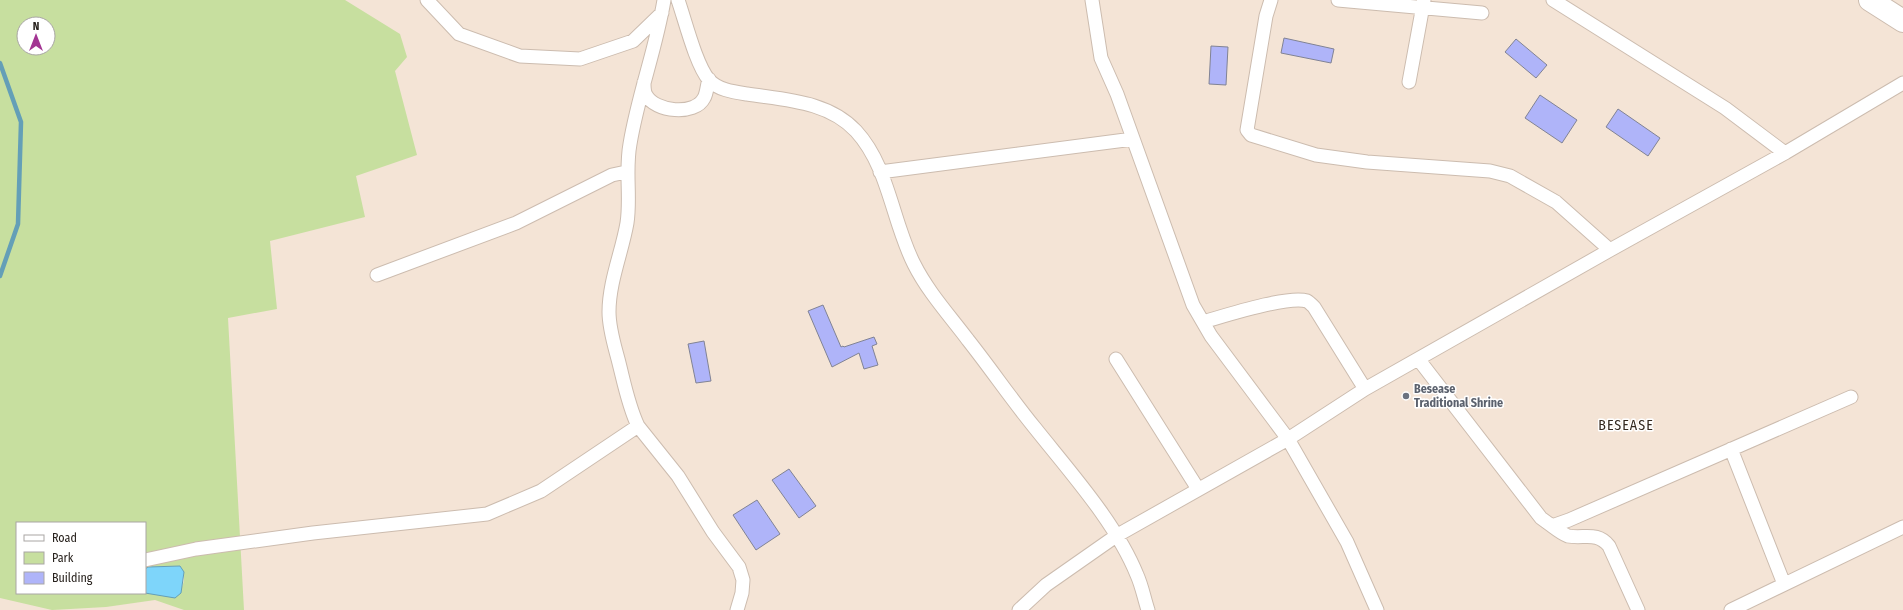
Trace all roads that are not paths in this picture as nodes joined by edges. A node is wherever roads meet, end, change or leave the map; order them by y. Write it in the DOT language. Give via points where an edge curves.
graph roads {
  1 [pos="427,0"];
  2 [pos="678,0"];
  3 [pos="1092,0"];
  4 [pos="1272,0"];
  5 [pos="1338,0"];
  6 [pos="1553,0"];
  7 [pos="1870,0"];
  8 [pos="1424,4"];
  9 [pos="663,6"];
  10 [pos="1482,13"];
  11 [pos="1903,21"];
  12 [pos="709,79"];
  13 [pos="643,81"];
  14 [pos="1409,82"];
  15 [pos="1903,83"];
  16 [pos="1133,139"];
  17 [pos="1785,153"];
  18 [pos="626,172"];
  19 [pos="880,172"];
  20 [pos="1610,250"];
  21 [pos="377,275"];
  22 [pos="1203,322"];
  23 [pos="1116,359"];
  24 [pos="1419,360"];
  25 [pos="1365,389"];
  26 [pos="1851,397"];
  27 [pos="638,426"];
  28 [pos="1288,439"];
  29 [pos="1731,449"];
  30 [pos="1198,489"];
  31 [pos="1552,526"];
  32 [pos="1903,527"];
  33 [pos="1116,536"];
  34 [pos="146,560"];
  35 [pos="1784,584"];
  36 [pos="737,610"];
  37 [pos="1019,610"];
  38 [pos="1148,610"];
  39 [pos="1377,610"];
  40 [pos="1638,610"];
  41 [pos="1731,610"];
  1 -- 9 [label="street" via="460,34 520,56 580,59 633,41"];
  2 -- 12 [label="street" via="699,61"];
  3 -- 16 [label="street" via="1101,58"];
  4 -- 20 [label="street" via="1266,16 1247,130 1251,134 1316,155 1367,162 1490,171 1510,176 1556,202"];
  5 -- 8 [label="street"];
  6 -- 17 [label="street" via="1725,108"];
  7 -- 11 [label="highway"];
  8 -- 10 [label="street"];
  8 -- 14 [label="street"];
  9 -- 13 [label="street"];
  12 -- 13 [label="street" via="704,99 693,108 678,110 664,109 654,104 646,95"];
  12 -- 19 [label="street" via="729,91 800,102 823,108 844,119 873,154"];
  13 -- 18 [label="street" via="634,118"];
  15 -- 17 [label="street"];
  16 -- 19 [label="street"];
  16 -- 22 [label="street" via="1193,305"];
  17 -- 20 [label="street"];
  18 -- 21 [label="street" via="612,175 516,223"];
  18 -- 27 [label="street" via="627,221 611,290 609,313 611,331"];
  19 -- 33 [label="street" via="903,242 915,266 959,328 1084,489"];
  20 -- 24 [label="street"];
  22 -- 25 [label="street" via="1261,306 1298,300 1308,302 1314,307"];
  22 -- 28 [label="street"];
  23 -- 30 [label="street"];
  24 -- 25 [label="street"];
  24 -- 31 [label="street" via="1541,518"];
  25 -- 28 [label="street"];
  26 -- 29 [label="street"];
  27 -- 34 [label="street" via="541,490 487,514 470,518 420,520 312,533 196,549"];
  27 -- 36 [label="street" via="678,476 713,532 739,567 743,580"];
  28 -- 30 [label="street"];
  28 -- 39 [label="street" via="1347,542"];
  29 -- 31 [label="street"];
  29 -- 35 [label="street"];
  30 -- 33 [label="street"];
  31 -- 40 [label="street" via="1567,536 1604,539"];
  32 -- 35 [label="street"];
  33 -- 37 [label="street" via="1046,585"];
  33 -- 38 [label="street" via="1137,575"];
  35 -- 41 [label="street"];
}
